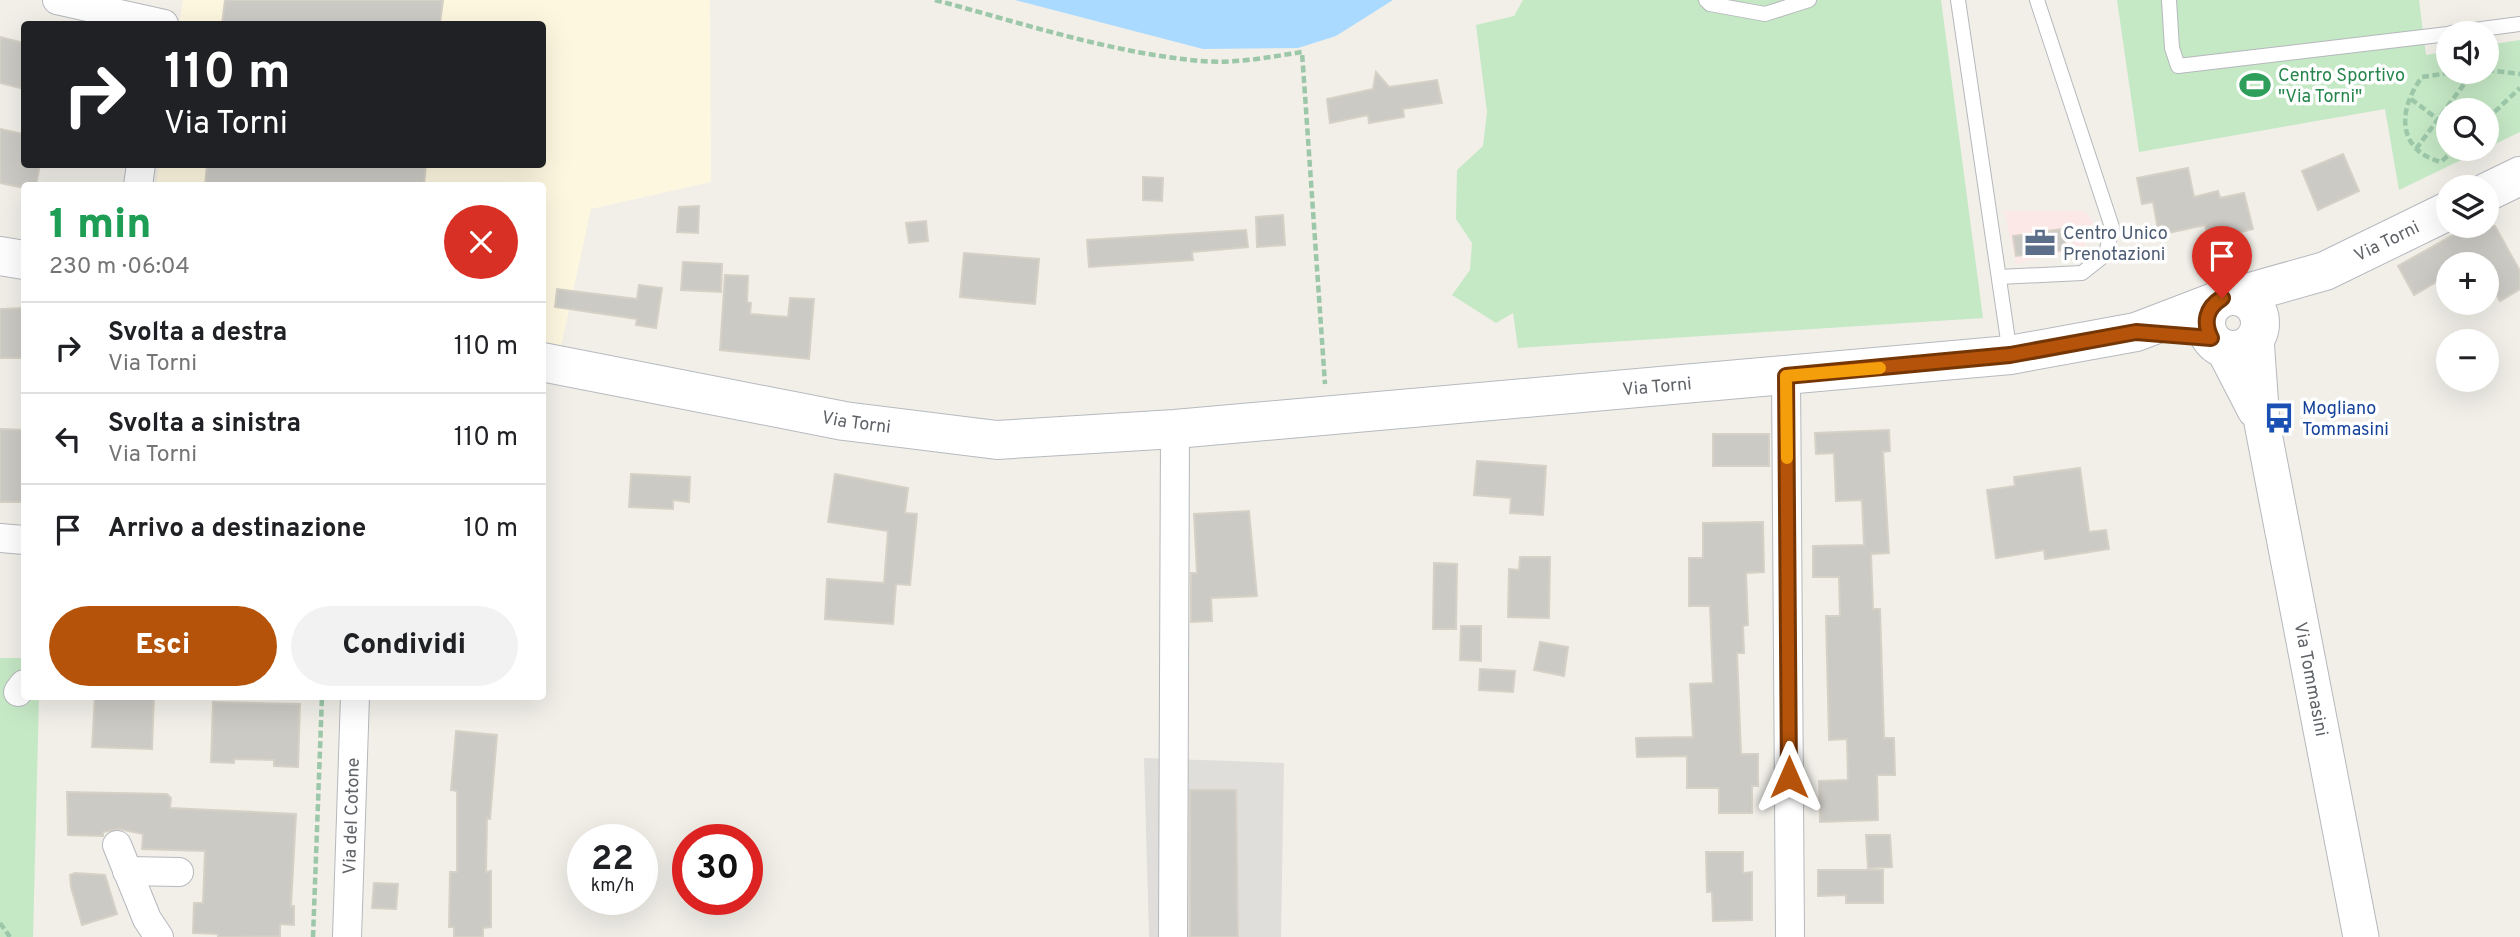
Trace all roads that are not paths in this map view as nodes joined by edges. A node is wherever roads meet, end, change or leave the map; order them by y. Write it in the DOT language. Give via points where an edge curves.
graph roads {
  1 [pos="57,0"];
  2 [pos="1706,0"];
  3 [pos="1809,0"];
  4 [pos="1958,0"];
  5 [pos="2037,0"];
  6 [pos="2169,0"];
  7 [pos="151,21"];
  8 [pos="2520,24"];
  9 [pos="2499,27"];
  10 [pos="2436,35"];
  11 [pos="2520,176"];
  12 [pos="2499,186"];
  13 [pos="2436,217"];
  14 [pos="0,256"];
  15 [pos="21,260"];
  16 [pos="1999,276"];
  17 [pos="2234,324"];
  18 [pos="2010,355"];
  19 [pos="546,363"];
  20 [pos="1786,376"];
  21 [pos="1175,429"];
  22 [pos="0,538"];
  23 [pos="21,540"];
  24 [pos="355,700"];
  25 [pos="117,845"];
  26 [pos="127,871"];
  27 [pos="179,872"];
  28 [pos="159,937"];
  29 [pos="347,937"];
  30 [pos="1173,937"];
  31 [pos="1790,937"];
  32 [pos="2361,937"];
  1 -- 7 [label="street"];
  2 -- 3 [label="lane" via="1765,14"];
  4 -- 16 [label="lane"];
  5 -- 16 [label="lane" via="2112,227 2106,254 2082,273"];
  6 -- 10 [label="lane" via="2172,48 2178,66"];
  8 -- 9 [label="lane"];
  11 -- 12 [label="main road"];
  13 -- 17 [label="main road, Via Torni" via="2325,271"];
  14 -- 15 [label="main road"];
  16 -- 18 [label="lane"];
  17 -- 18 [label="main road, Via Torni" via="2136,332"];
  17 -- 32 [label="street, Via Tommasini" via="2262,423"];
  18 -- 20 [label="main road, Via Torni"];
  19 -- 21 [label="main road, Via Torni" via="844,421 997,440"];
  20 -- 21 [label="main road, Via Torni"];
  20 -- 31 [label="street"];
  21 -- 30 [label="street"];
  22 -- 23 [label="street"];
  24 -- 29 [label="street, Via del Cotone"];
  25 -- 26 [label="street"];
  26 -- 27 [label="street"];
  26 -- 28 [label="street"];
}
